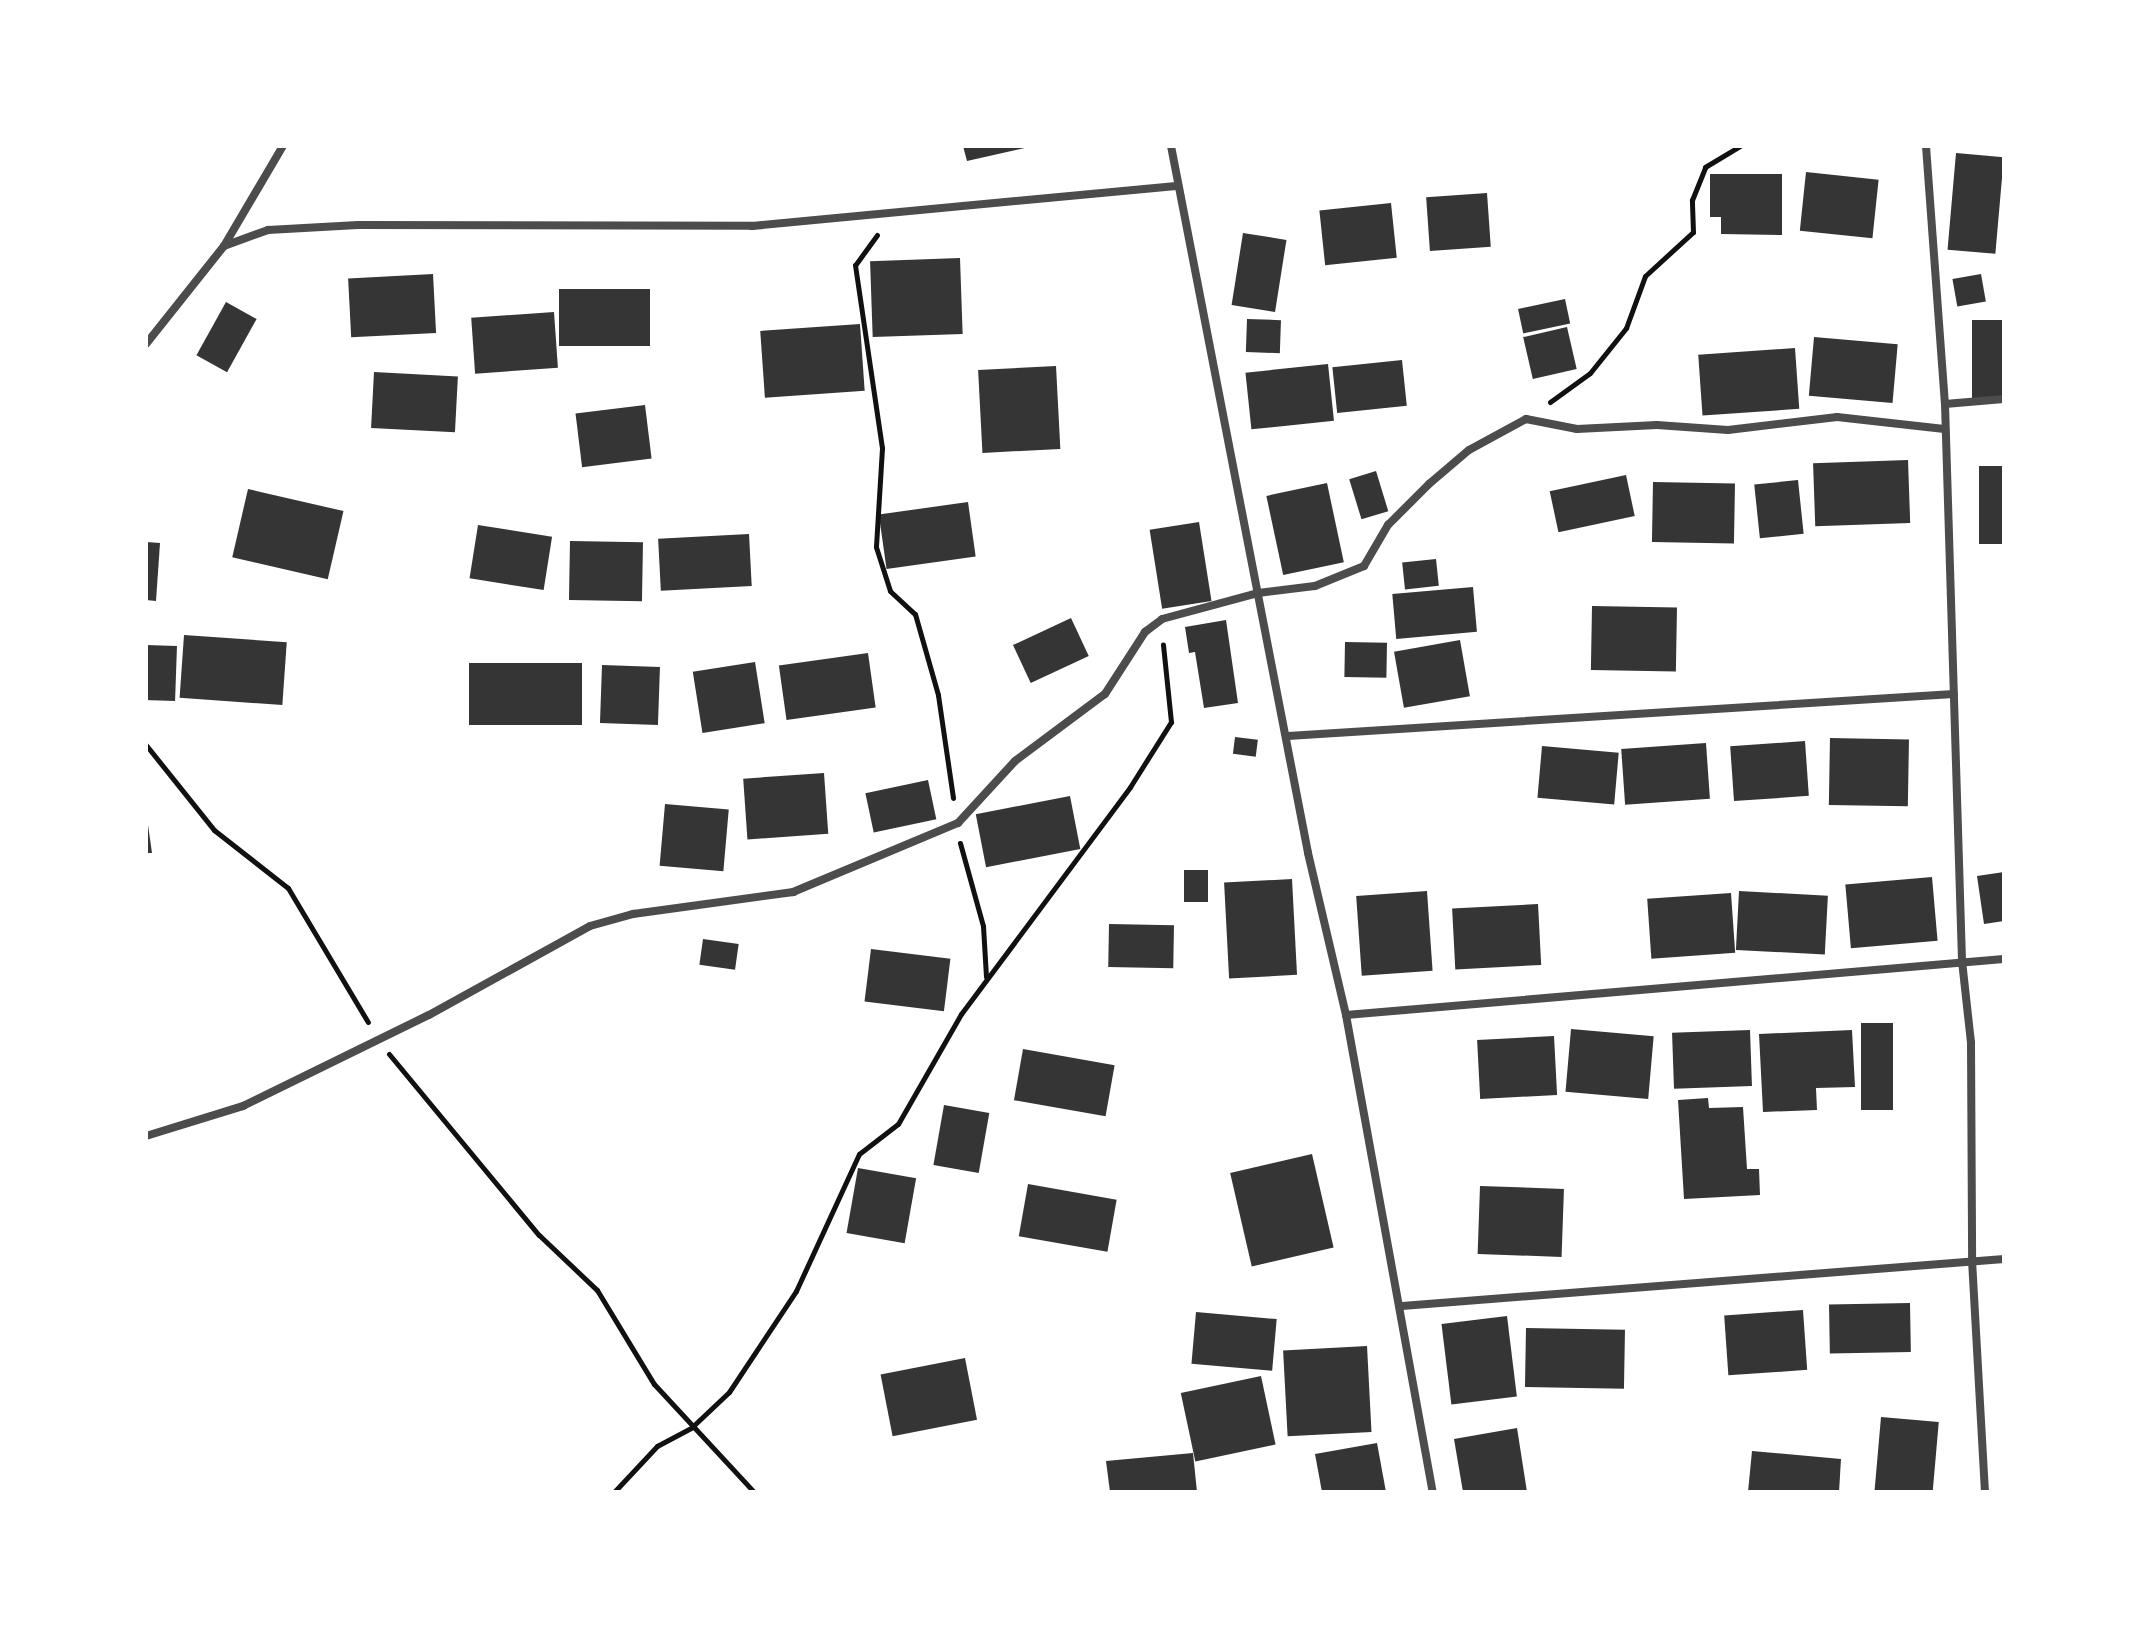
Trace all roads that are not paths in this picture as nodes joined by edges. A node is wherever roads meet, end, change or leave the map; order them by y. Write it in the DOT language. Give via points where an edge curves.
graph roads {
  1 [pos="283,146"];
  2 [pos="1171,146"];
  3 [pos="1926,146"];
  4 [pos="1176,186"];
  5 [pos="224,246"];
  6 [pos="146,344"];
  7 [pos="2004,399"];
  8 [pos="1945,404"];
  9 [pos="1944,429"];
  10 [pos="1258,593"];
  11 [pos="1954,694"];
  12 [pos="1288,736"];
  13 [pos="2004,959"];
  14 [pos="1962,961"];
  15 [pos="1346,1015"];
  16 [pos="146,1136"];
  17 [pos="2004,1259"];
  18 [pos="1972,1260"];
  19 [pos="1402,1306"];
  20 [pos="1433,1492"];
  21 [pos="1985,1492"];
  1 -- 5 [label="street"];
  2 -- 4 [label="street"];
  3 -- 8 [label="street"];
  4 -- 5 [label="street" via="736,226 309,226 268,230"];
  4 -- 10 [label="street"];
  5 -- 6 [label="street"];
  7 -- 8 [label="street"];
  8 -- 9 [label="street"];
  9 -- 10 [label="street" via="1837,417 1728,430 1657,425 1577,429 1526,419 1469,450 1429,484 1388,525 1364,566 1315,586"];
  9 -- 11 [label="street"];
  10 -- 12 [label="street"];
  10 -- 16 [label="street" via="1162,619 1145,632 1105,694 1015,761 958,823 793,892 633,914 590,926 243,1106"];
  11 -- 12 [label="street"];
  11 -- 14 [label="street"];
  12 -- 15 [label="street"];
  13 -- 14 [label="street"];
  14 -- 15 [label="street"];
  14 -- 18 [label="street" via="1971,1043"];
  15 -- 19 [label="street"];
  17 -- 18 [label="street"];
  18 -- 19 [label="street"];
  18 -- 21 [label="street"];
  19 -- 20 [label="street"];
}
